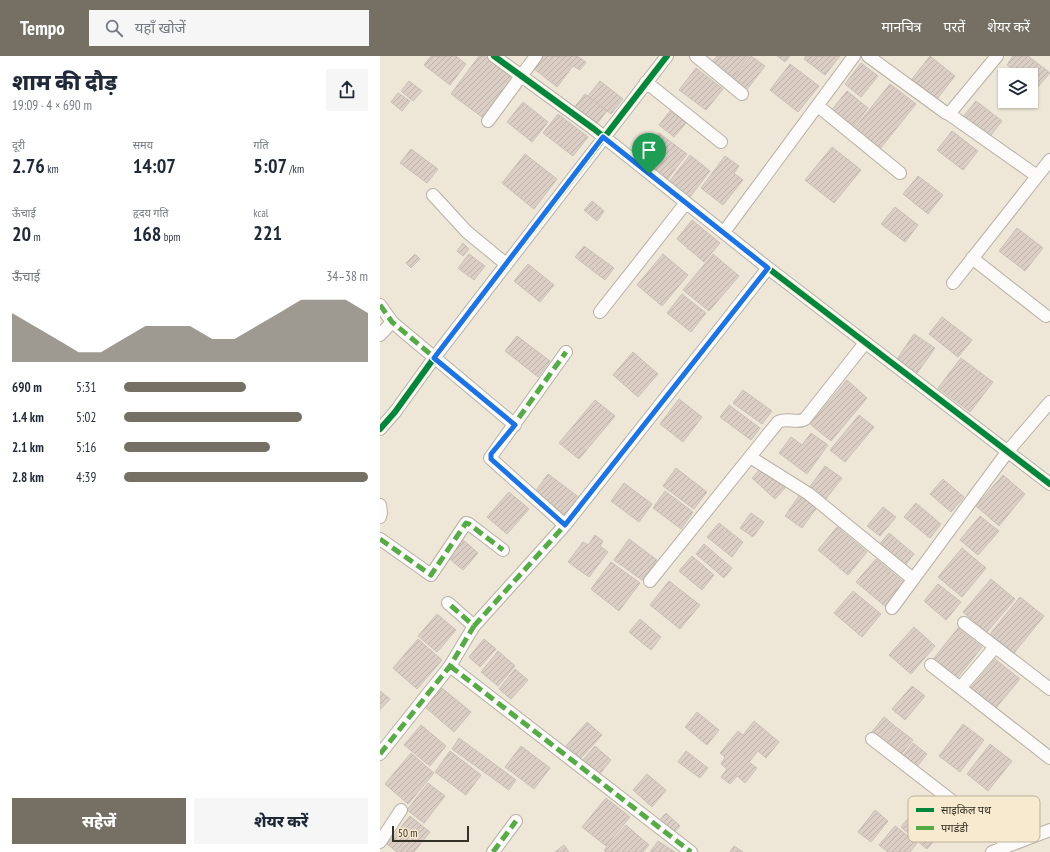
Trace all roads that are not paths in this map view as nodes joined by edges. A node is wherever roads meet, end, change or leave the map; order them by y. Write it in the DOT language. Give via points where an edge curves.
graph roads {
  1 [pos="494,56"];
  2 [pos="536,56"];
  3 [pos="667,56"];
  4 [pos="696,56"];
  5 [pos="854,56"];
  6 [pos="868,56"];
  7 [pos="996,56"];
  8 [pos="521,76"];
  9 [pos="646,82"];
  10 [pos="742,94"];
  11 [pos="818,106"];
  12 [pos="949,114"];
  13 [pos="488,121"];
  14 [pos="603,137"];
  15 [pos="721,142"];
  16 [pos="1050,160"];
  17 [pos="900,173"];
  18 [pos="1038,176"];
  19 [pos="433,195"];
  20 [pos="685,204"];
  21 [pos="724,232"];
  22 [pos="972,258"];
  23 [pos="506,264"];
  24 [pos="768,268"];
  25 [pos="953,283"];
  26 [pos="380,305"];
  27 [pos="600,312"];
  28 [pos="1046,316"];
  29 [pos="392,322"];
  30 [pos="380,335"];
  31 [pos="865,343"];
  32 [pos="566,352"];
  33 [pos="434,358"];
  34 [pos="1050,402"];
  35 [pos="515,425"];
  36 [pos="380,429"];
  37 [pos="1008,451"];
  38 [pos="750,457"];
  39 [pos="1050,484"];
  40 [pos="380,505"];
  41 [pos="380,517"];
  42 [pos="565,525"];
  43 [pos="380,539"];
  44 [pos="503,550"];
  45 [pos="913,579"];
  46 [pos="650,582"];
  47 [pos="448,603"];
  48 [pos="892,608"];
  49 [pos="964,623"];
  50 [pos="474,626"];
  51 [pos="995,647"];
  52 [pos="931,665"];
  53 [pos="450,666"];
  54 [pos="961,688"];
  55 [pos="1050,689"];
  56 [pos="872,739"];
  57 [pos="380,754"];
  58 [pos="1050,758"];
  59 [pos="946,796"];
  60 [pos="401,810"];
  61 [pos="516,821"];
  62 [pos="1050,830"];
  63 [pos="1040,834"];
  64 [pos="380,842"];
  65 [pos="1005,842"];
  66 [pos="1017,842"];
  67 [pos="1009,845"];
  68 [pos="493,852"];
  69 [pos="691,852"];
  70 [pos="992,852"];
  1 -- 8 [label="street"];
  2 -- 8 [label="street"];
  3 -- 9 [label="street"];
  4 -- 10 [label="street"];
  5 -- 11 [label="street"];
  6 -- 12 [label="street"];
  7 -- 12 [label="street"];
  8 -- 13 [label="street"];
  8 -- 14 [label="street"];
  9 -- 14 [label="street"];
  9 -- 15 [label="street"];
  11 -- 17 [label="street"];
  11 -- 21 [label="street"];
  12 -- 18 [label="street"];
  14 -- 20 [label="street"];
  14 -- 23 [label="street"];
  16 -- 18 [label="street"];
  18 -- 22 [label="street"];
  19 -- 23 [label="street" via="455,221"];
  20 -- 21 [label="street"];
  20 -- 27 [label="street"];
  21 -- 24 [label="street"];
  22 -- 25 [label="street"];
  22 -- 28 [label="street"];
  23 -- 33 [label="street"];
  24 -- 31 [label="street"];
  24 -- 42 [label="street"];
  26 -- 29 [label="street"];
  29 -- 30 [label="street"];
  29 -- 33 [label="street"];
  31 -- 37 [label="street"];
  31 -- 38 [label="street" via="805,419 786,419 778,422"];
  32 -- 35 [label="street"];
  33 -- 35 [label="street"];
  33 -- 36 [label="street"];
  34 -- 37 [label="street"];
  35 -- 42 [label="street" via="491,454 491,459"];
  37 -- 39 [label="street"];
  37 -- 45 [label="street"];
  38 -- 45 [label="street" via="809,494"];
  38 -- 46 [label="street"];
  40 -- 41 [label="street"];
  42 -- 50 [label="street"];
  43 -- 44 [label="street" via="431,575 466,523"];
  45 -- 48 [label="street"];
  47 -- 50 [label="street"];
  49 -- 51 [label="street"];
  50 -- 53 [label="street"];
  51 -- 54 [label="street"];
  51 -- 55 [label="street"];
  52 -- 54 [label="street"];
  53 -- 57 [label="street"];
  53 -- 69 [label="street"];
  54 -- 58 [label="street"];
  56 -- 59 [label="street"];
  60 -- 64 [label="street"];
  61 -- 68 [label="street"];
  62 -- 63 [label="street"];
  65 -- 67 [label="street"];
  66 -- 67 [label="street"];
  67 -- 70 [label="street"];
}
